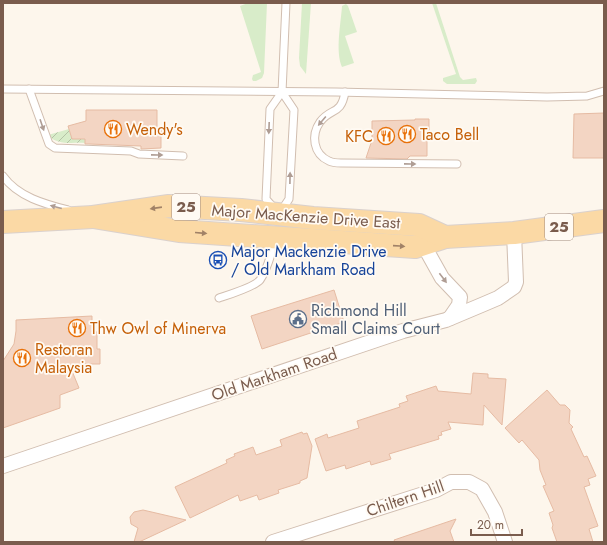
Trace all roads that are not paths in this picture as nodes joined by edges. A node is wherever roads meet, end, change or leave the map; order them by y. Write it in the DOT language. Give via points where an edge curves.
graph roads {
  1 [pos="286,3"];
  2 [pos="3,89"];
  3 [pos="29,89"];
  4 [pos="604,91"];
  5 [pos="282,92"];
  6 [pos="345,92"];
  7 [pos="183,156"];
  8 [pos="457,164"];
  9 [pos="3,176"];
  10 [pos="94,217"];
  11 [pos="604,221"];
  12 [pos="3,222"];
  13 [pos="278,226"];
  14 [pos="514,233"];
  15 [pos="445,237"];
  16 [pos="423,244"];
  17 [pos="219,298"];
  18 [pos="450,318"];
  19 [pos="3,466"];
  20 [pos="273,542"];
  21 [pos="505,542"];
  1 -- 5 [label="lane"];
  2 -- 3 [label="lane"];
  3 -- 5 [label="lane"];
  3 -- 7 [label="lane, one-way" via="49,144 55,148"];
  4 -- 6 [label="lane" via="586,96 547,97"];
  5 -- 6 [label="lane"];
  13 -- 5 [label="lane, one-way" via="289,199 294,110"];
  5 -- 13 [label="lane, one-way" via="270,109 266,199"];
  6 -- 8 [label="lane, one-way" via="339,109 325,117 314,134 316,149 330,162"];
  10 -- 9 [label="lane, one-way" via="42,203 22,193"];
  10 -- 12 [label="main road, Major MacKenzie Drive East / 25"];
  10 -- 13 [label="main road, Major MacKenzie Drive East / 25" via="169,206 241,210"];
  11 -- 14 [label="main road, Major MacKenzie Drive East / 25"];
  13 -- 15 [label="main road, Major MacKenzie Drive East / 25" via="314,218 419,224"];
  13 -- 16 [label="main road, Major MacKenzie Drive East / 25, one-way" via="415,247"];
  13 -- 17 [label="lane" via="259,281"];
  14 -- 15 [label="main road, Major MacKenzie Drive East / 25"];
  14 -- 18 [label="street, Old Markham Road" via="514,287 498,298"];
  15 -- 16 [label="main road, Major MacKenzie Drive East / 25"];
  16 -- 18 [label="street, one-way" via="442,278 460,297 460,305"];
  18 -- 19 [label="street, Old Markham Road" via="403,331"];
  20 -- 21 [label="street, Chiltern Hill" via="436,490 451,482 469,482 482,489 495,512"];
}
